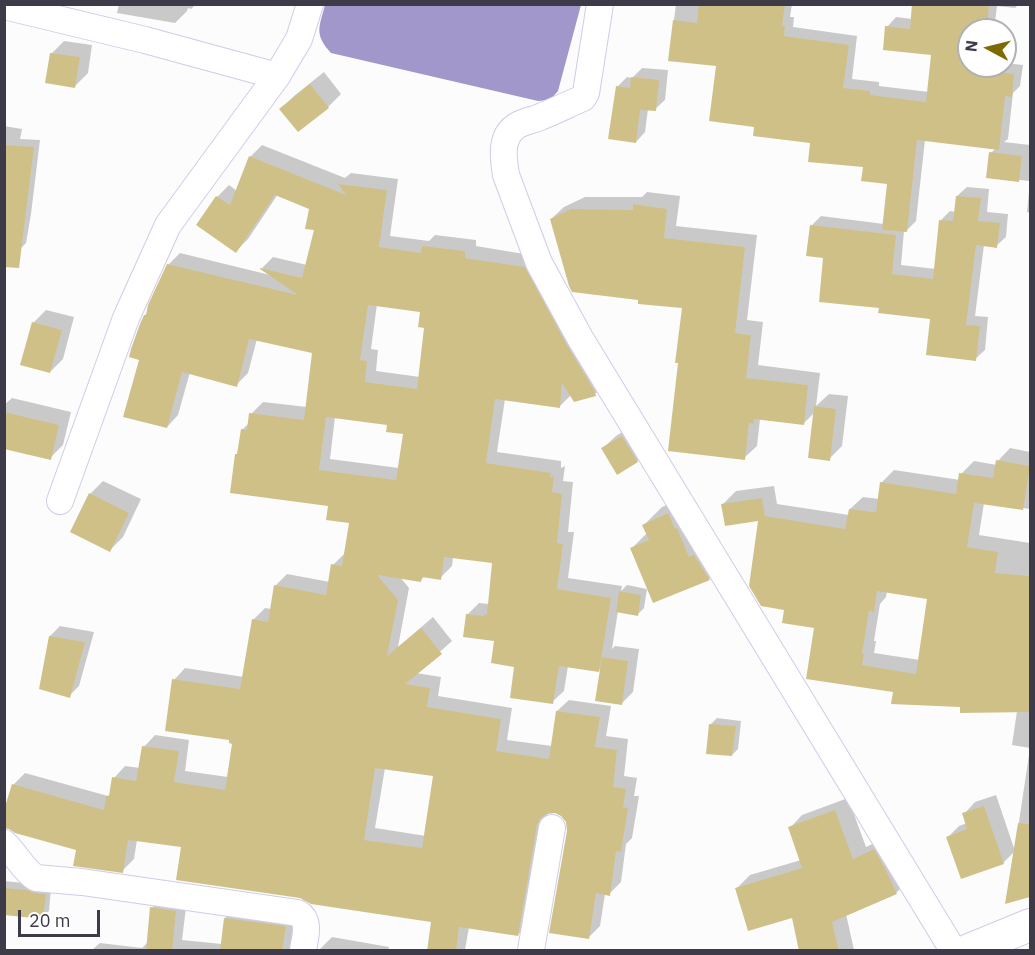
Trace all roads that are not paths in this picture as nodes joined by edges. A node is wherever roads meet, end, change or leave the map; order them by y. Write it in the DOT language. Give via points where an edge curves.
graph roads {
  1 [pos="310,4"];
  2 [pos="600,4"];
  3 [pos="4,6"];
  4 [pos="278,76"];
  5 [pos="60,501"];
  6 [pos="552,828"];
  7 [pos="4,843"];
  8 [pos="1030,925"];
  9 [pos="303,951"];
  10 [pos="531,951"];
  11 [pos="952,951"];
  12 [pos="969,951"];
  1 -- 4 [label="street" via="299,39"];
  2 -- 11 [label="street" via="586,93 583,98 519,124 508,135 503,148 506,175 539,263 580,338"];
  3 -- 4 [label="street"];
  4 -- 5 [label="street" via="168,225 126,318"];
  6 -- 10 [label="street"];
  7 -- 9 [label="street" via="36,878 298,913 307,924"];
  8 -- 12 [label="street"];
}
